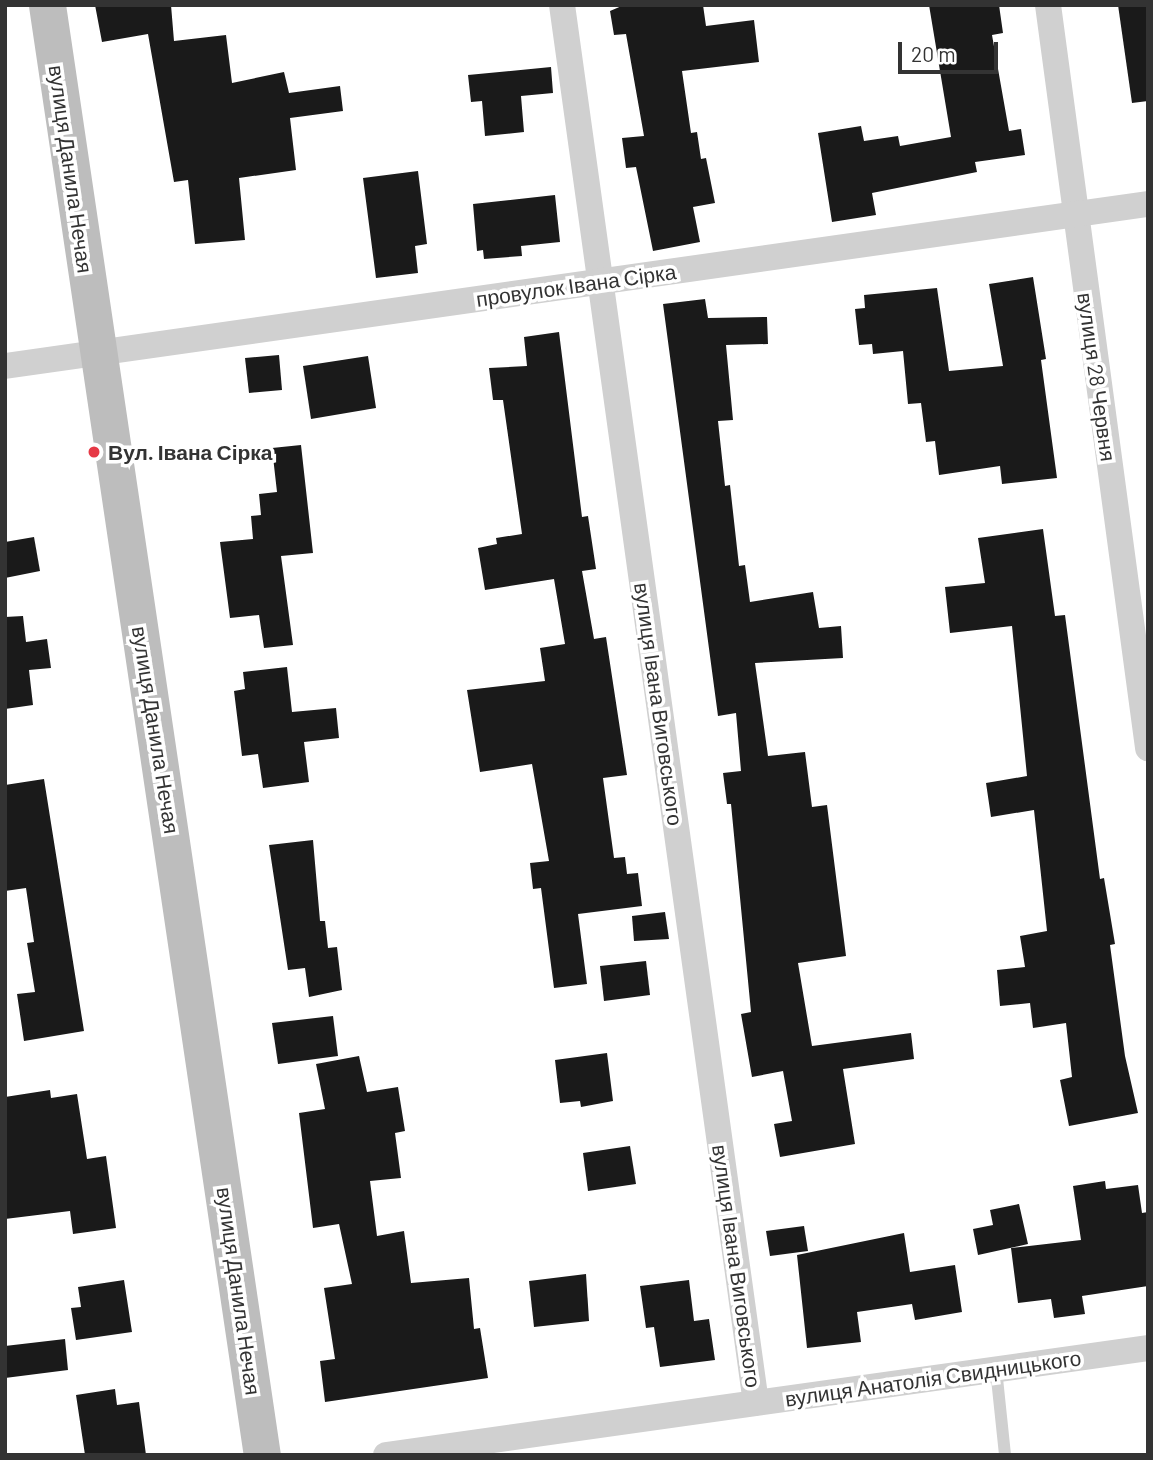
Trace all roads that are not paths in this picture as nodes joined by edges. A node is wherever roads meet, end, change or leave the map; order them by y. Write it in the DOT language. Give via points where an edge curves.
graph roads {
  1 [pos="47,5"];
  2 [pos="562,5"];
  3 [pos="1048,5"];
  4 [pos="1148,204"];
  5 [pos="1075,214"];
  6 [pos="600,281"];
  7 [pos="98,352"];
  8 [pos="5,366"];
  9 [pos="1148,748"];
  10 [pos="1148,1348"];
  11 [pos="996,1369"];
  12 [pos="756,1403"];
  13 [pos="262,1455"];
  14 [pos="386,1455"];
  15 [pos="1005,1455"];
  1 -- 7 [label="main road, вулиця Данила Нечая"];
  2 -- 6 [label="street, вулиця Івана Виговського"];
  3 -- 5 [label="street, вулиця 28 Червня"];
  4 -- 5 [label="street, провулок Івана Сірка"];
  5 -- 6 [label="street, провулок Івана Сірка"];
  5 -- 9 [label="street, вулиця 28 Червня"];
  6 -- 7 [label="street, провулок Івана Сірка"];
  6 -- 12 [label="street, вулиця Івана Виговського"];
  7 -- 8 [label="street, провулок Івана Сірка"];
  7 -- 13 [label="main road, вулиця Данила Нечая"];
  10 -- 11 [label="street, вулиця Анатолія Свидницького"];
  11 -- 12 [label="street, вулиця Анатолія Свидницького"];
  11 -- 15 [label="lane"];
  12 -- 14 [label="street, вулиця Анатолія Свидницького"];
}
